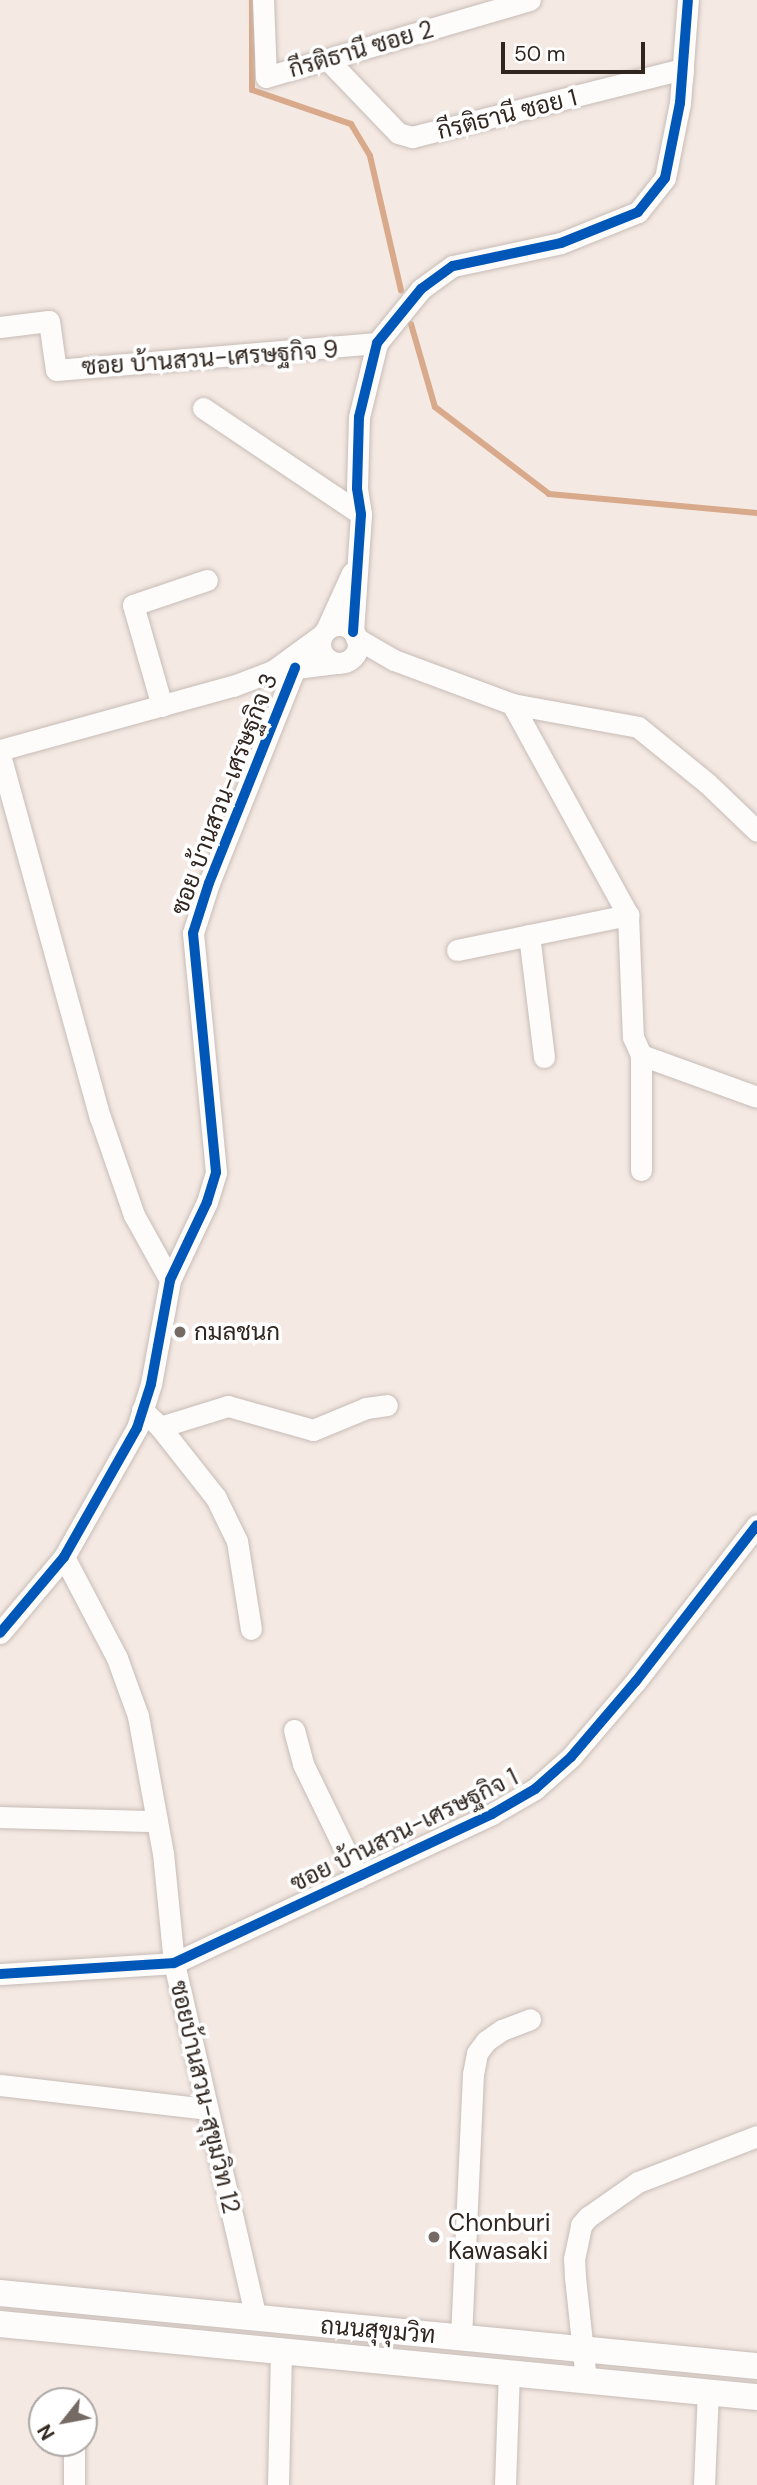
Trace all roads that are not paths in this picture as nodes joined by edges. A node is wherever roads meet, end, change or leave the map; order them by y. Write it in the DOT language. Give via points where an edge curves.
graph roads {
  1 [pos="263,0"];
  2 [pos="530,0"];
  3 [pos="688,0"];
  4 [pos="327,59"];
  5 [pos="683,69"];
  6 [pos="0,327"];
  7 [pos="377,343"];
  8 [pos="203,408"];
  9 [pos="361,514"];
  10 [pos="356,565"];
  11 [pos="207,580"];
  12 [pos="324,632"];
  13 [pos="355,635"];
  14 [pos="394,660"];
  15 [pos="340,663"];
  16 [pos="295,668"];
  17 [pos="272,671"];
  18 [pos="512,704"];
  19 [pos="163,706"];
  20 [pos="0,752"];
  21 [pos="757,831"];
  22 [pos="628,915"];
  23 [pos="529,935"];
  24 [pos="457,950"];
  25 [pos="641,1055"];
  26 [pos="544,1057"];
  27 [pos="757,1097"];
  28 [pos="641,1170"];
  29 [pos="170,1280"];
  30 [pos="387,1405"];
  31 [pos="142,1410"];
  32 [pos="160,1427"];
  33 [pos="757,1525"];
  34 [pos="64,1557"];
  35 [pos="251,1629"];
  36 [pos="0,1633"];
  37 [pos="294,1730"];
  38 [pos="0,1817"];
  39 [pos="157,1821"];
  40 [pos="358,1877"];
  41 [pos="174,1963"];
  42 [pos="0,1974"];
  43 [pos="530,2019"];
  44 [pos="0,2085"];
  45 [pos="206,2109"];
  46 [pos="757,2136"];
  47 [pos="0,2293"];
  48 [pos="256,2319"];
  49 [pos="0,2324"];
  50 [pos="461,2338"];
  51 [pos="583,2350"];
  52 [pos="281,2352"];
  53 [pos="757,2366"];
  54 [pos="509,2373"];
  55 [pos="586,2380"];
  56 [pos="708,2391"];
  57 [pos="757,2397"];
  58 [pos="74,2457"];
  59 [pos="74,2485"];
  60 [pos="278,2485"];
  61 [pos="505,2485"];
  62 [pos="704,2485"];
  1 -- 4 [label="street, กีรติธานี ซอย 2" via="266,77"];
  2 -- 4 [label="street, กีรติธานี ซอย 2"];
  3 -- 5 [label="street"];
  4 -- 5 [label="street, กีรติธานี ซอย 1" via="398,133 412,137"];
  5 -- 7 [label="street" via="665,178 638,212 561,243 453,266 421,289"];
  6 -- 7 [label="street, ซอย บ้านสวน-เศรษฐกิจ 9" via="49,321 56,370"];
  7 -- 9 [label="street" via="359,417"];
  8 -- 9 [label="street"];
  9 -- 10 [label="street"];
  10 -- 12 [label="street"];
  10 -- 13 [label="street"];
  11 -- 19 [label="street" via="133,605"];
  12 -- 13 [label="street" via="342,625"];
  12 -- 15 [label="street" via="321,652"];
  12 -- 17 [label="street"];
  13 -- 14 [label="street"];
  13 -- 15 [label="street" via="357,650"];
  14 -- 15 [label="street"];
  14 -- 18 [label="street"];
  15 -- 16 [label="street"];
  16 -- 17 [label="street"];
  16 -- 29 [label="street, ซอย บ้านสวน-เศรษฐกิจ 3" via="193,933 216,1172"];
  17 -- 19 [label="street"];
  18 -- 21 [label="street" via="638,727"];
  18 -- 22 [label="street"];
  19 -- 20 [label="street"];
  20 -- 29 [label="street" via="100,1117 134,1214"];
  22 -- 23 [label="street"];
  22 -- 25 [label="street" via="634,1037"];
  23 -- 24 [label="street"];
  23 -- 26 [label="street"];
  25 -- 27 [label="street"];
  25 -- 28 [label="street"];
  29 -- 31 [label="street, ซอย บ้านสวน-เศรษฐกิจ 3"];
  30 -- 32 [label="street" via="366,1408 313,1430 228,1406"];
  31 -- 32 [label="street"];
  31 -- 34 [label="street, ซอย บ้านสวน-เศรษฐกิจ 3" via="137,1428"];
  32 -- 35 [label="street" via="216,1498 237,1541"];
  33 -- 40 [label="street, ซอย บ้านสวน-เศรษฐกิจ 1" via="571,1757 535,1788 492,1814"];
  34 -- 36 [label="street, ซอย บ้านสวน-เศรษฐกิจ 3"];
  34 -- 39 [label="street, ซอยบ้านสวน-สุขุมวิท 12" via="117,1658 138,1716"];
  37 -- 40 [label="street" via="303,1763"];
  38 -- 39 [label="street"];
  39 -- 41 [label="street, ซอยบ้านสวน-สุขุมวิท 12"];
  40 -- 41 [label="street, ซอย บ้านสวน-เศรษฐกิจ 1"];
  41 -- 42 [label="street, ซอย บ้านสวน-เศรษฐกิจ 1"];
  41 -- 45 [label="street, ซอยบ้านสวน-สุขุมวิท 12"];
  43 -- 50 [label="street" via="502,2030 477,2053"];
  44 -- 45 [label="street"];
  45 -- 48 [label="street, ซอยบ้านสวน-สุขุมวิท 12"];
  46 -- 51 [label="street" via="638,2182 581,2225 574,2259"];
  47 -- 48 [label="main road, ถนนสุขุมวิท"];
  48 -- 50 [label="main road, ถนนสุขุมวิท"];
  49 -- 52 [label="main road, ถนนสุขุมวิท"];
  50 -- 51 [label="main road, ถนนสุขุมวิท"];
  51 -- 53 [label="main road, ถนนสุขุมวิท"];
  51 -- 55 [label="street"];
  52 -- 54 [label="main road, ถนนสุขุมวิท"];
  52 -- 60 [label="street"];
  54 -- 55 [label="main road, ถนนสุขุมวิท"];
  54 -- 61 [label="street"];
  55 -- 56 [label="main road, ถนนสุขุมวิท"];
  56 -- 57 [label="main road, ถนนสุขุมวิท"];
  56 -- 62 [label="street"];
  58 -- 59 [label="street"];
}
